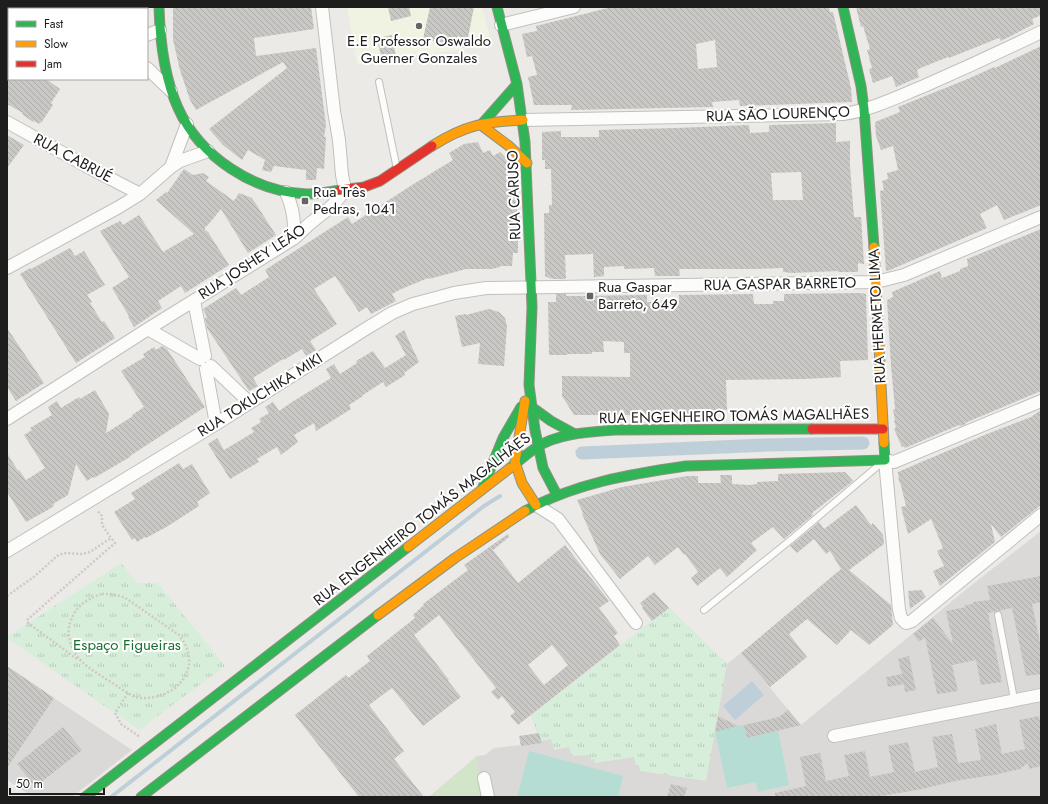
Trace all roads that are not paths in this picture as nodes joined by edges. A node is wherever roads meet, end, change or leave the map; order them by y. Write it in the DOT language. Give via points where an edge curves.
graph roads {
  1 [pos="159,7"];
  2 [pos="322,7"];
  3 [pos="497,7"];
  4 [pos="574,7"];
  5 [pos="844,7"];
  6 [pos="501,24"];
  7 [pos="160,30"];
  8 [pos="1041,32"];
  9 [pos="148,35"];
  10 [pos="148,69"];
  11 [pos="379,82"];
  12 [pos="516,84"];
  13 [pos="172,93"];
  14 [pos="864,109"];
  15 [pos="523,120"];
  16 [pos="7,122"];
  17 [pos="186,124"];
  18 [pos="481,125"];
  19 [pos="208,151"];
  20 [pos="527,163"];
  21 [pos="171,167"];
  22 [pos="397,171"];
  23 [pos="345,189"];
  24 [pos="286,192"];
  25 [pos="140,194"];
  26 [pos="1041,217"];
  27 [pos="293,239"];
  28 [pos="7,268"];
  29 [pos="876,282"];
  30 [pos="531,286"];
  31 [pos="194,300"];
  32 [pos="148,329"];
  33 [pos="205,362"];
  34 [pos="529,385"];
  35 [pos="525,401"];
  36 [pos="1041,401"];
  37 [pos="250,402"];
  38 [pos="533,408"];
  39 [pos="7,419"];
  40 [pos="216,424"];
  41 [pos="883,429"];
  42 [pos="573,433"];
  43 [pos="538,446"];
  44 [pos="885,460"];
  45 [pos="516,466"];
  46 [pos="482,489"];
  47 [pos="555,491"];
  48 [pos="534,502"];
  49 [pos="1041,515"];
  50 [pos="558,519"];
  51 [pos="7,551"];
  52 [pos="704,610"];
  53 [pos="998,615"];
  54 [pos="636,622"];
  55 [pos="1041,695"];
  56 [pos="1014,700"];
  57 [pos="834,736"];
  58 [pos="484,778"];
  59 [pos="85,797"];
  60 [pos="141,797"];
  61 [pos="488,797"];
  1 -- 7 [label="street"];
  2 -- 23 [label="street"];
  3 -- 6 [label="street, RUA CARUSO"];
  4 -- 6 [label="street"];
  5 -- 14 [label="street, RUA HERMETO LIMA"];
  6 -- 12 [label="street, RUA CARUSO"];
  7 -- 9 [label="street"];
  7 -- 13 [label="street"];
  8 -- 14 [label="street, RUA SÃO LOURENÇO" via="982,61"];
  10 -- 13 [label="street"];
  11 -- 22 [label="lane"];
  12 -- 15 [label="street, RUA CARUSO"];
  12 -- 18 [label="street"];
  13 -- 17 [label="street"];
  14 -- 15 [label="street, RUA SÃO LOURENÇO" via="843,114"];
  14 -- 29 [label="street, RUA HERMETO LIMA"];
  15 -- 18 [label="street"];
  15 -- 20 [label="street, RUA CARUSO"];
  16 -- 25 [label="street, RUA CABRUÉ"];
  17 -- 19 [label="street"];
  17 -- 21 [label="street"];
  18 -- 20 [label="street"];
  18 -- 22 [label="street" via="456,134"];
  19 -- 21 [label="street" via="191,156"];
  19 -- 24 [label="street" via="244,177"];
  20 -- 30 [label="street, RUA CARUSO"];
  21 -- 25 [label="street"];
  22 -- 23 [label="street" via="371,185"];
  23 -- 24 [label="street" via="305,194"];
  23 -- 27 [label="street, RUA JOSHEY LEÃO" via="335,205"];
  24 -- 27 [label="street" via="295,218"];
  25 -- 28 [label="street" via="119,208"];
  26 -- 29 [label="street, RUA GASPAR BARRETO" via="904,275"];
  27 -- 31 [label="street, RUA JOSHEY LEÃO"];
  29 -- 30 [label="street, RUA GASPAR BARRETO"];
  29 -- 41 [label="street, RUA HERMETO LIMA"];
  30 -- 34 [label="street, RUA CARUSO" via="532,336"];
  30 -- 37 [label="street, RUA TOKUCHIKA MIKI" via="486,288 413,304 392,313"];
  31 -- 32 [label="street, RUA JOSHEY LEÃO"];
  31 -- 33 [label="street"];
  32 -- 33 [label="street"];
  32 -- 39 [label="street, RUA JOSHEY LEÃO"];
  33 -- 37 [label="street"];
  33 -- 40 [label="street"];
  34 -- 35 [label="street, RUA CARUSO"];
  34 -- 38 [label="street, RUA CARUSO"];
  35 -- 45 [label="street, RUA CARUSO"];
  35 -- 46 [label="street" via="506,434"];
  36 -- 44 [label="street" via="894,462"];
  37 -- 40 [label="street, RUA TOKUCHIKA MIKI"];
  38 -- 42 [label="street"];
  38 -- 43 [label="street, RUA CARUSO"];
  40 -- 51 [label="street, RUA TOKUCHIKA MIKI"];
  41 -- 42 [label="street, RUA ENGENHEIRO TOMÁS MAGALHÃES" via="615,430"];
  41 -- 44 [label="street, RUA HERMETO LIMA"];
  42 -- 43 [label="street, RUA ENGENHEIRO TOMÁS MAGALHÃES"];
  43 -- 45 [label="street, RUA ENGENHEIRO TOMÁS MAGALHÃES"];
  43 -- 47 [label="street, RUA CARUSO" via="543,468"];
  44 -- 47 [label="street" via="686,466"];
  44 -- 49 [label="street, RUA HERMETO LIMA" via="899,610 901,618 906,623 912,621"];
  44 -- 52 [label="lane"];
  45 -- 46 [label="street, RUA ENGENHEIRO TOMÁS MAGALHÃES"];
  45 -- 48 [label="street" via="522,483"];
  46 -- 59 [label="street, RUA ENGENHEIRO TOMÁS MAGALHÃES"];
  47 -- 48 [label="street"];
  47 -- 50 [label="street"];
  48 -- 50 [label="street"];
  48 -- 60 [label="street" via="405,594"];
  50 -- 54 [label="street"];
  53 -- 56 [label="lane"];
  55 -- 56 [label="street"];
  56 -- 57 [label="street"];
  58 -- 61 [label="street"];
}
